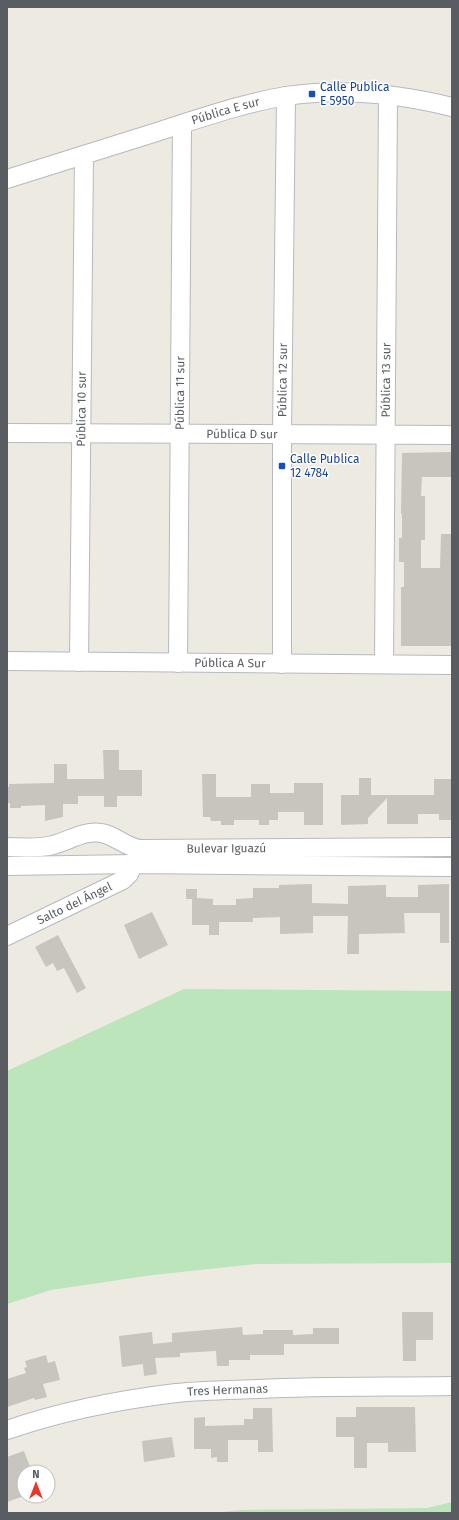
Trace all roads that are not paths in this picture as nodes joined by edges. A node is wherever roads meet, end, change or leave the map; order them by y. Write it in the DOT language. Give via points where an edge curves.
graph roads {
  1 [pos="286,96"];
  2 [pos="388,96"];
  3 [pos="452,107"];
  4 [pos="182,124"];
  5 [pos="84,155"];
  6 [pos="7,180"];
  7 [pos="7,433"];
  8 [pos="82,434"];
  9 [pos="181,434"];
  10 [pos="282,434"];
  11 [pos="385,435"];
  12 [pos="452,435"];
  13 [pos="7,661"];
  14 [pos="79,662"];
  15 [pos="178,663"];
  16 [pos="282,664"];
  17 [pos="384,664"];
  18 [pos="452,665"];
  19 [pos="52,846"];
  20 [pos="7,847"];
  21 [pos="452,847"];
  22 [pos="423,848"];
  23 [pos="138,856"];
  24 [pos="53,865"];
  25 [pos="7,866"];
  26 [pos="423,866"];
  27 [pos="452,867"];
  28 [pos="7,936"];
  29 [pos="452,1386"];
  30 [pos="7,1430"];
  1 -- 2 [label="street, Pública E sur" via="362,93"];
  1 -- 4 [label="street, Pública E sur"];
  1 -- 10 [label="street, Pública 12 sur"];
  2 -- 3 [label="street, Pública E sur" via="425,100"];
  2 -- 11 [label="street, Pública 13 sur"];
  4 -- 5 [label="street, Pública E sur"];
  4 -- 9 [label="street, Pública 11 sur"];
  5 -- 6 [label="street, Pública E sur"];
  5 -- 8 [label="street, Pública 10 sur"];
  7 -- 8 [label="street, Pública D sur"];
  8 -- 9 [label="street, Pública D sur"];
  8 -- 14 [label="street, Pública 10 sur"];
  9 -- 10 [label="street, Pública D sur"];
  9 -- 15 [label="street, Pública 11 sur"];
  10 -- 11 [label="street, Pública D sur"];
  10 -- 16 [label="street, Pública 12 sur"];
  11 -- 12 [label="street, Pública D sur"];
  11 -- 17 [label="street, Pública 13 sur"];
  13 -- 14 [label="street, Pública A Sur"];
  14 -- 15 [label="street, Pública A Sur"];
  15 -- 16 [label="street, Pública A Sur"];
  16 -- 17 [label="street, Pública A Sur"];
  17 -- 18 [label="street, Pública A Sur"];
  19 -- 20 [label="street, Bulevar Iguazú"];
  19 -- 23 [label="street, Bulevar Iguazú" via="81,835 101,833 132,848"];
  19 -- 24 [label="street" via="50,853"];
  21 -- 22 [label="street, Bulevar Iguazú"];
  22 -- 23 [label="street, Bulevar Iguazú"];
  22 -- 26 [label="street"];
  23 -- 24 [label="street, Bulevar Iguazú"];
  23 -- 26 [label="street, Bulevar Iguazú"];
  23 -- 28 [label="street, Salto del Ángel" via="123,880"];
  24 -- 25 [label="street, Bulevar Iguazú"];
  26 -- 27 [label="street, Bulevar Iguazú"];
  29 -- 30 [label="street, Tres Hermanas" via="296,1387 177,1393 93,1406"];
}
